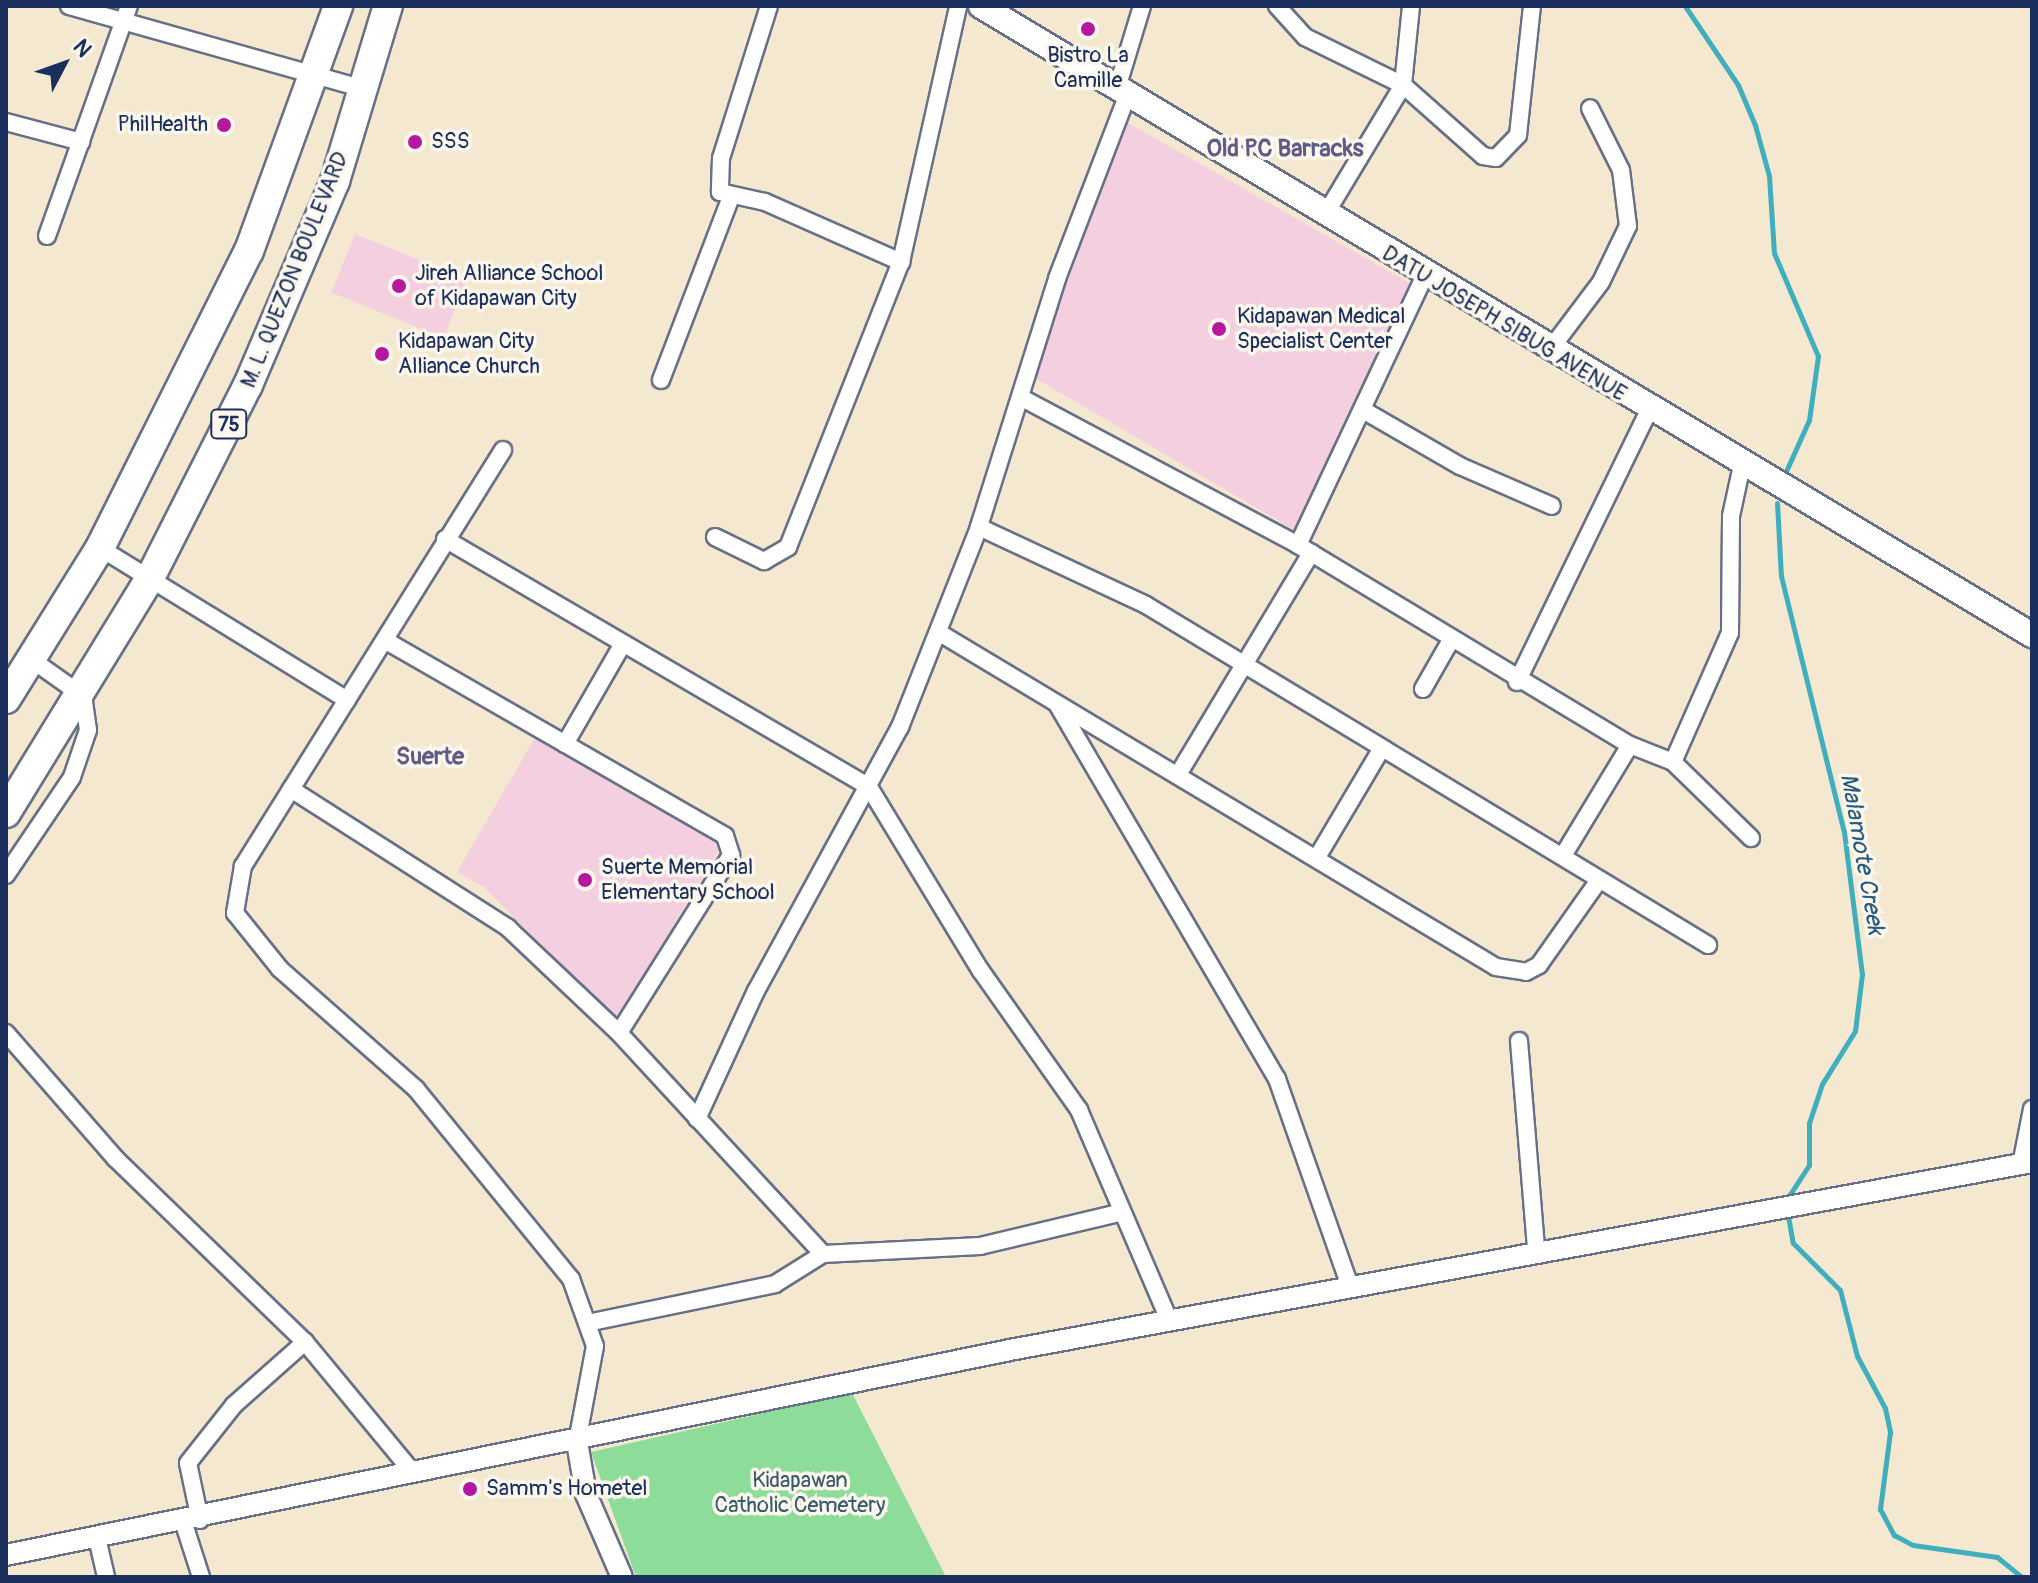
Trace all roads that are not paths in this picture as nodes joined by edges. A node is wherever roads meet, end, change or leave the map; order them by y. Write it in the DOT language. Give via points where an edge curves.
graph roads {
  1 [pos="69,6"];
  2 [pos="338,6"];
  3 [pos="388,6"];
  4 [pos="769,6"];
  5 [pos="958,6"];
  6 [pos="981,6"];
  7 [pos="1142,6"];
  8 [pos="1277,6"];
  9 [pos="1411,6"];
  10 [pos="1532,6"];
  11 [pos="126,13"];
  12 [pos="317,76"];
  13 [pos="1403,85"];
  14 [pos="1123,88"];
  15 [pos="365,89"];
  16 [pos="1590,108"];
  17 [pos="6,122"];
  18 [pos="81,142"];
  19 [pos="730,199"];
  20 [pos="1325,215"];
  21 [pos="47,236"];
  22 [pos="901,262"];
  23 [pos="1424,277"];
  24 [pos="1549,351"];
  25 [pos="661,380"];
  26 [pos="1022,398"];
  27 [pos="1363,410"];
  28 [pos="1649,410"];
  29 [pos="503,450"];
  30 [pos="1742,465"];
  31 [pos="1552,506"];
  32 [pos="979,527"];
  33 [pos="715,537"];
  34 [pos="445,539"];
  35 [pos="100,548"];
  36 [pos="1305,549"];
  37 [pos="150,578"];
  38 [pos="938,632"];
  39 [pos="2032,635"];
  40 [pos="1451,640"];
  41 [pos="388,642"];
  42 [pos="621,647"];
  43 [pos="31,659"];
  44 [pos="1244,663"];
  45 [pos="1517,682"];
  46 [pos="1423,689"];
  47 [pos="83,696"];
  48 [pos="6,699"];
  49 [pos="347,700"];
  50 [pos="1056,702"];
  51 [pos="565,744"];
  52 [pos="1630,745"];
  53 [pos="1382,748"];
  54 [pos="1673,762"];
  55 [pos="1179,773"];
  56 [pos="869,787"];
  57 [pos="291,789"];
  58 [pos="6,813"];
  59 [pos="1751,838"];
  60 [pos="1319,854"];
  61 [pos="1564,854"];
  62 [pos="6,875"];
  63 [pos="1599,880"];
  64 [pos="1708,945"];
  65 [pos="6,1033"];
  66 [pos="619,1033"];
  67 [pos="1519,1041"];
  68 [pos="2032,1109"];
  69 [pos="697,1119"];
  70 [pos="2026,1163"];
  71 [pos="1119,1213"];
  72 [pos="1536,1248"];
  73 [pos="823,1254"];
  74 [pos="1349,1284"];
  75 [pos="1169,1320"];
  76 [pos="592,1322"];
  77 [pos="305,1342"];
  78 [pos="577,1442"];
  79 [pos="411,1470"];
  80 [pos="192,1522"];
  81 [pos="98,1542"];
  82 [pos="6,1555"];
  83 [pos="106,1577"];
  84 [pos="201,1577"];
  85 [pos="622,1577"];
  1 -- 11 [label="street"];
  2 -- 12 [label="highway, 75"];
  3 -- 15 [label="highway, M. L. QUEZON BOULEVARD / 75"];
  4 -- 19 [label="street" via="716,179"];
  5 -- 22 [label="street"];
  6 -- 14 [label="main road, DATU JOSEPH SIBUG AVENUE"];
  7 -- 14 [label="street"];
  8 -- 13 [label="street" via="1305,37"];
  9 -- 13 [label="street"];
  10 -- 13 [label="street" via="1518,135 1505,155 1483,156"];
  11 -- 12 [label="street"];
  11 -- 18 [label="street"];
  12 -- 15 [label="street"];
  12 -- 35 [label="highway, 75" via="249,251"];
  13 -- 20 [label="street"];
  14 -- 20 [label="main road, DATU JOSEPH SIBUG AVENUE"];
  14 -- 26 [label="street"];
  15 -- 37 [label="highway, M. L. QUEZON BOULEVARD / 75" via="299,271"];
  16 -- 24 [label="street" via="1621,170 1628,226 1601,282"];
  17 -- 18 [label="street"];
  18 -- 21 [label="street"];
  19 -- 22 [label="street" via="765,202"];
  19 -- 25 [label="street"];
  20 -- 23 [label="main road, DATU JOSEPH SIBUG AVENUE"];
  22 -- 33 [label="street" via="788,547 764,561"];
  23 -- 24 [label="main road, DATU JOSEPH SIBUG AVENUE"];
  23 -- 27 [label="street"];
  24 -- 28 [label="main road, DATU JOSEPH SIBUG AVENUE"];
  26 -- 32 [label="street"];
  26 -- 36 [label="street"];
  27 -- 31 [label="street" via="1460,466"];
  27 -- 36 [label="street"];
  28 -- 30 [label="main road, DATU JOSEPH SIBUG AVENUE"];
  28 -- 45 [label="street"];
  29 -- 34 [label="street"];
  30 -- 39 [label="main road, DATU JOSEPH SIBUG AVENUE"];
  30 -- 54 [label="street" via="1731,516 1730,633"];
  32 -- 38 [label="street"];
  32 -- 44 [label="street" via="1146,605"];
  34 -- 41 [label="street"];
  34 -- 42 [label="street"];
  35 -- 37 [label="street"];
  35 -- 43 [label="highway, 75"];
  36 -- 40 [label="street"];
  36 -- 44 [label="street"];
  37 -- 47 [label="highway, M. L. QUEZON BOULEVARD / 75"];
  37 -- 49 [label="street"];
  38 -- 50 [label="street"];
  38 -- 56 [label="street"];
  40 -- 45 [label="street"];
  40 -- 46 [label="street"];
  41 -- 49 [label="street"];
  41 -- 51 [label="street"];
  42 -- 51 [label="street"];
  42 -- 56 [label="street"];
  43 -- 47 [label="street"];
  43 -- 48 [label="highway, 75"];
  44 -- 53 [label="street"];
  44 -- 55 [label="street"];
  45 -- 52 [label="street"];
  47 -- 58 [label="highway, M. L. QUEZON BOULEVARD / 75"];
  47 -- 62 [label="street" via="83,755"];
  49 -- 57 [label="street"];
  50 -- 55 [label="street"];
  50 -- 74 [label="street" via="1277,1079"];
  51 -- 66 [label="street" via="725,836 731,855"];
  52 -- 54 [label="street"];
  52 -- 61 [label="street"];
  53 -- 60 [label="street"];
  53 -- 61 [label="street"];
  54 -- 59 [label="street"];
  55 -- 60 [label="street"];
  56 -- 69 [label="street" via="756,991"];
  56 -- 71 [label="street" via="981,971 1079,1110"];
  57 -- 66 [label="street" via="486,909"];
  57 -- 76 [label="street" via="243,866 235,913 246,932 416,1089 563,1268"];
  60 -- 63 [label="street" via="1457,945 1511,970 1539,965"];
  61 -- 63 [label="street"];
  63 -- 64 [label="street"];
  65 -- 77 [label="street" via="115,1158"];
  66 -- 69 [label="street"];
  67 -- 72 [label="street"];
  68 -- 70 [label="street"];
  69 -- 73 [label="street"];
  70 -- 72 [label="street"];
  71 -- 73 [label="street" via="980,1246"];
  71 -- 75 [label="street"];
  72 -- 74 [label="street"];
  73 -- 76 [label="street" via="775,1284"];
  74 -- 75 [label="street"];
  75 -- 78 [label="street"];
  76 -- 78 [label="street" via="595,1346"];
  77 -- 79 [label="street"];
  77 -- 80 [label="street" via="234,1405 188,1463"];
  78 -- 79 [label="street"];
  78 -- 85 [label="street" via="586,1494"];
  79 -- 80 [label="street"];
  80 -- 81 [label="street"];
  80 -- 84 [label="street"];
  81 -- 82 [label="street"];
  81 -- 83 [label="street"];
}
